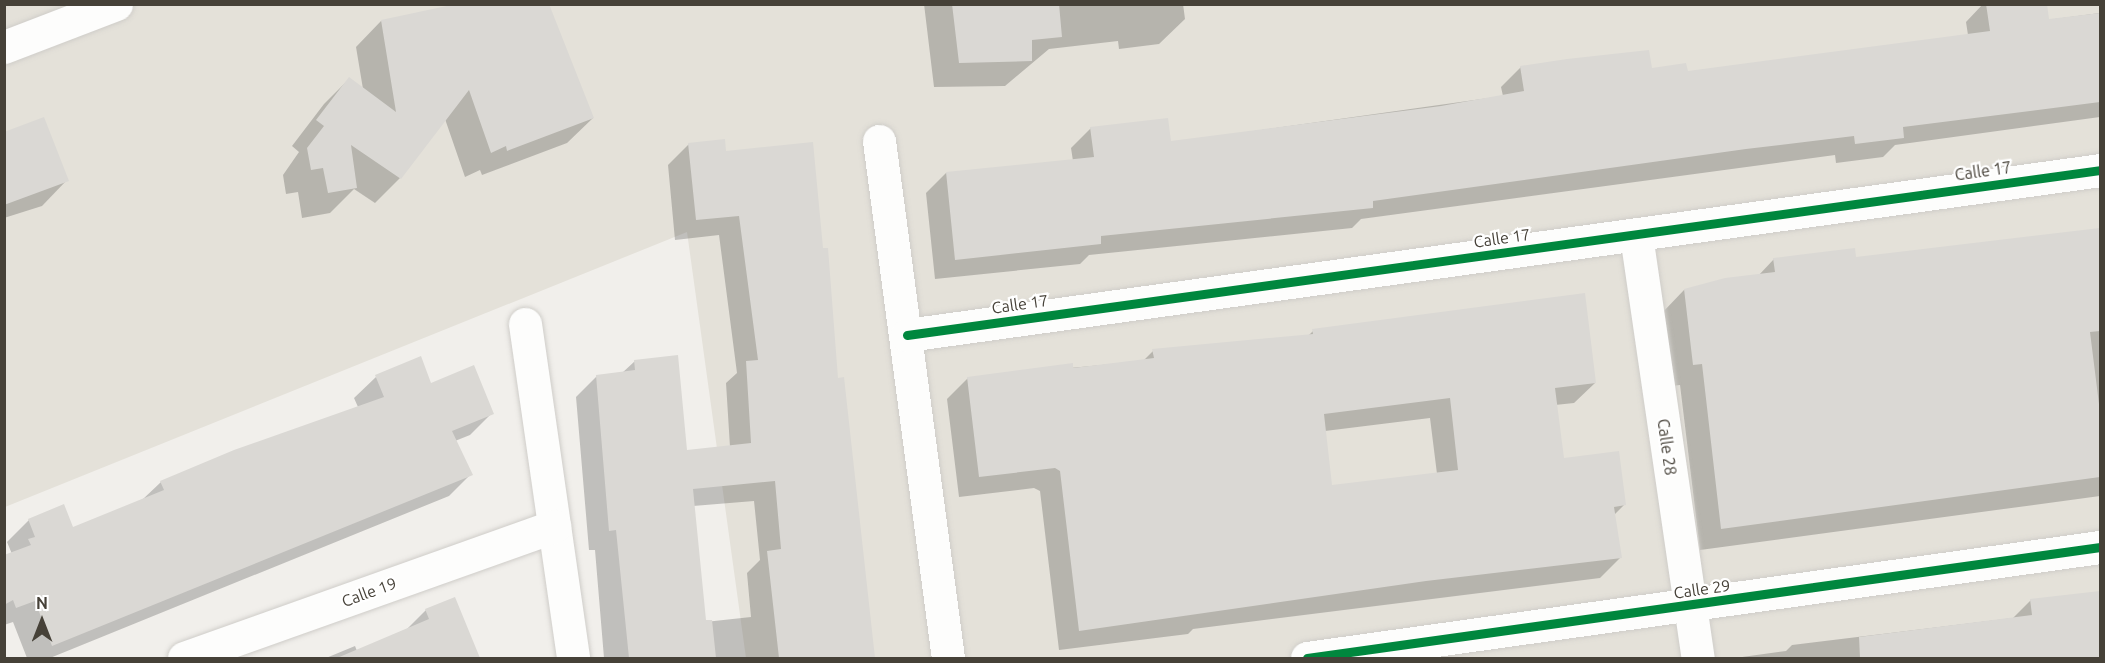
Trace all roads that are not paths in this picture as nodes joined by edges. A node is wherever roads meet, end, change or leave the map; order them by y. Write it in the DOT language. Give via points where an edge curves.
graph roads {
  1 [pos="116,4"];
  2 [pos="4,47"];
  3 [pos="879,141"];
  4 [pos="2100,170"];
  5 [pos="1636,235"];
  6 [pos="525,324"];
  7 [pos="907,334"];
  8 [pos="554,526"];
  9 [pos="2100,547"];
  10 [pos="1691,606"];
  11 [pos="184,658"];
  12 [pos="573,658"];
  13 [pos="948,658"];
  14 [pos="1307,658"];
  15 [pos="1698,658"];
  1 -- 2 [label="street"];
  3 -- 7 [label="street"];
  4 -- 5 [label="street, Calle 17"];
  5 -- 7 [label="street, Calle 17"];
  5 -- 10 [label="street, Calle 28"];
  6 -- 8 [label="street"];
  7 -- 13 [label="street"];
  8 -- 11 [label="street, Calle 19"];
  8 -- 12 [label="street"];
  9 -- 10 [label="street, Calle 29"];
  10 -- 14 [label="street, Calle 29"];
  10 -- 15 [label="street, Calle 28"];
}
